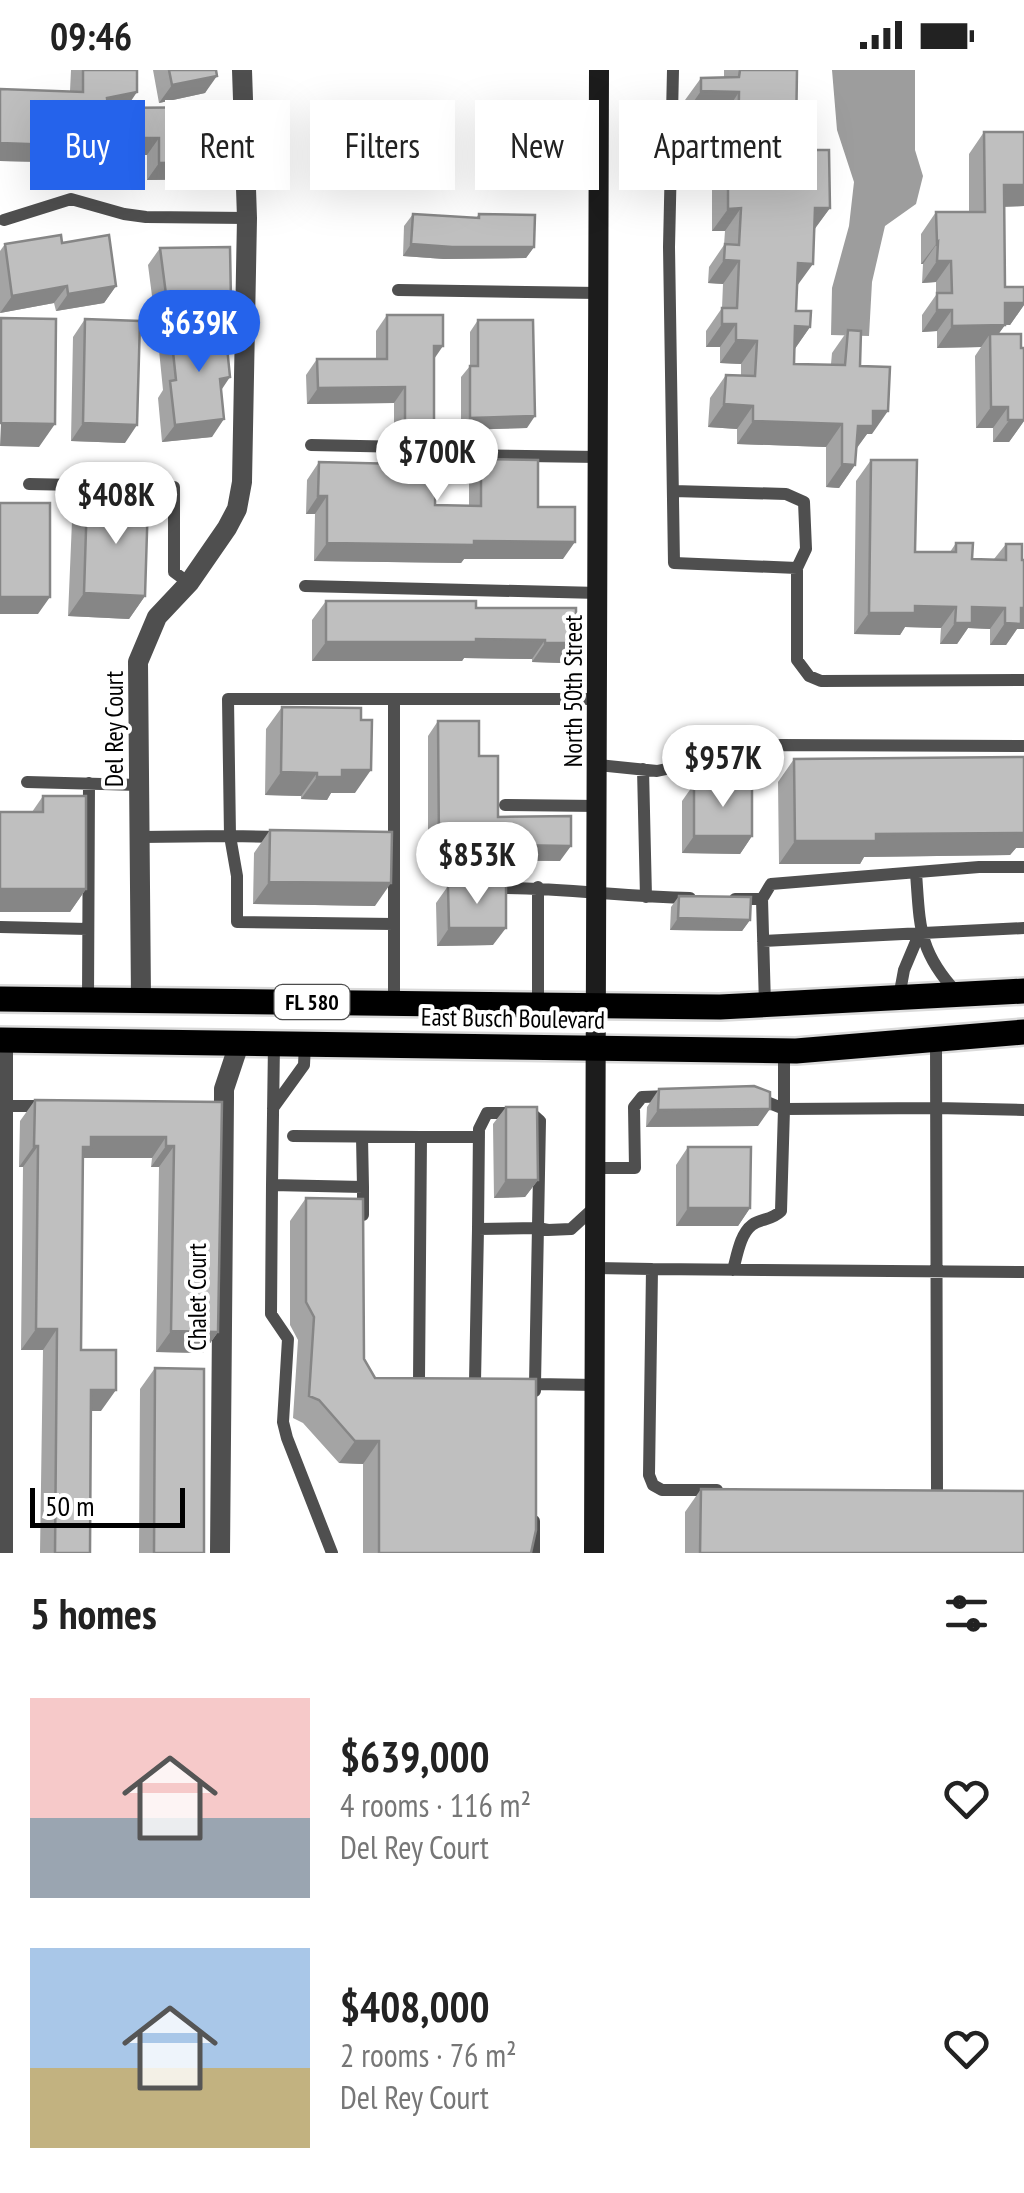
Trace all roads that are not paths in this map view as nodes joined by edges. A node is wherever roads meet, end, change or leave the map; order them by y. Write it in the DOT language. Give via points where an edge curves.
graph roads {
  1 [pos="242,70"];
  2 [pos="599,70"];
  3 [pos="672,70"];
  4 [pos="247,218"];
  5 [pos="4,220"];
  6 [pos="398,290"];
  7 [pos="599,293"];
  8 [pos="311,445"];
  9 [pos="598,457"];
  10 [pos="29,484"];
  11 [pos="673,491"];
  12 [pos="797,568"];
  13 [pos="190,584"];
  14 [pos="305,586"];
  15 [pos="598,592"];
  16 [pos="1024,680"];
  17 [pos="394,698"];
  18 [pos="598,698"];
  19 [pos="1024,746"];
  20 [pos="598,765"];
  21 [pos="643,769"];
  22 [pos="27,782"];
  23 [pos="89,783"];
  24 [pos="140,785"];
  25 [pos="506,805"];
  26 [pos="598,806"];
  27 [pos="230,836"];
  28 [pos="140,837"];
  29 [pos="303,837"];
  30 [pos="376,838"];
  31 [pos="394,838"];
  32 [pos="1024,867"];
  33 [pos="916,872"];
  34 [pos="538,887"];
  35 [pos="484,888"];
  36 [pos="598,891"];
  37 [pos="646,898"];
  38 [pos="704,898"];
  39 [pos="724,898"];
  40 [pos="762,899"];
  41 [pos="394,924"];
  42 [pos="0,928"];
  43 [pos="88,928"];
  44 [pos="1024,928"];
  45 [pos="920,932"];
  46 [pos="763,941"];
  47 [pos="1024,991"];
  48 [pos="959,994"];
  49 [pos="899,997"];
  50 [pos="0,999"];
  51 [pos="88,999"];
  52 [pos="141,999"];
  53 [pos="394,1002"];
  54 [pos="538,1005"];
  55 [pos="765,1005"];
  56 [pos="598,1006"];
  57 [pos="1016,1029"];
  58 [pos="936,1038"];
  59 [pos="1,1040"];
  60 [pos="238,1044"];
  61 [pos="274,1044"];
  62 [pos="305,1044"];
  63 [pos="598,1050"];
  64 [pos="784,1051"];
  65 [pos="744,1093"];
  66 [pos="676,1096"];
  67 [pos="3,1106"];
  68 [pos="52,1106"];
  69 [pos="936,1108"];
  70 [pos="784,1109"];
  71 [pos="272,1110"];
  72 [pos="1024,1110"];
  73 [pos="293,1136"];
  74 [pos="362,1137"];
  75 [pos="479,1137"];
  76 [pos="421,1138"];
  77 [pos="597,1168"];
  78 [pos="272,1185"];
  79 [pos="363,1187"];
  80 [pos="597,1205"];
  81 [pos="362,1227"];
  82 [pos="538,1228"];
  83 [pos="478,1229"];
  84 [pos="596,1268"];
  85 [pos="652,1269"];
  86 [pos="733,1270"];
  87 [pos="936,1271"];
  88 [pos="1024,1272"];
  89 [pos="401,1380"];
  90 [pos="419,1381"];
  91 [pos="438,1382"];
  92 [pos="456,1382"];
  93 [pos="475,1382"];
  94 [pos="490,1383"];
  95 [pos="505,1383"];
  96 [pos="535,1384"];
  97 [pos="596,1385"];
  98 [pos="535,1403"];
  99 [pos="730,1490"];
  100 [pos="920,1490"];
  101 [pos="937,1490"];
  102 [pos="954,1491"];
  103 [pos="534,1516"];
  104 [pos="3,1553"];
  105 [pos="220,1553"];
  106 [pos="332,1553"];
  107 [pos="534,1553"];
  108 [pos="594,1553"];
  1 -- 4 [label="street, Del Rey Court"];
  2 -- 7 [label="street, North 50th Street"];
  3 -- 11 [label="lane"];
  4 -- 5 [label="lane" via="146,217 70,199"];
  4 -- 13 [label="street, Del Rey Court" via="242,482 227,528"];
  6 -- 7 [label="lane"];
  7 -- 9 [label="street, North 50th Street"];
  8 -- 9 [label="lane"];
  9 -- 15 [label="street, North 50th Street"];
  10 -- 13 [label="lane" via="174,487 174,572"];
  11 -- 12 [label="lane" via="674,563"];
  11 -- 12 [label="lane" via="786,494 804,502 806,549"];
  12 -- 16 [label="lane" via="798,660 809,676"];
  13 -- 24 [label="street, Del Rey Court" via="157,617 138,662"];
  14 -- 15 [label="lane"];
  15 -- 18 [label="street, North 50th Street"];
  17 -- 18 [label="lane"];
  17 -- 27 [label="lane" via="228,699"];
  17 -- 31 [label="lane"];
  18 -- 20 [label="street, North 50th Street"];
  19 -- 21 [label="lane" via="780,746"];
  20 -- 21 [label="lane"];
  20 -- 26 [label="street, North 50th Street"];
  21 -- 37 [label="lane"];
  22 -- 23 [label="lane"];
  23 -- 24 [label="lane"];
  23 -- 43 [label="lane"];
  24 -- 28 [label="street, Del Rey Court"];
  25 -- 26 [label="lane"];
  26 -- 36 [label="street, North 50th Street"];
  27 -- 28 [label="lane"];
  27 -- 29 [label="lane"];
  27 -- 41 [label="lane" via="237,922"];
  28 -- 52 [label="street, Del Rey Court"];
  30 -- 31 [label="lane"];
  31 -- 41 [label="lane"];
  32 -- 33 [label="lane"];
  33 -- 40 [label="lane" via="771,884"];
  33 -- 45 [label="lane"];
  34 -- 35 [label="lane"];
  34 -- 36 [label="lane"];
  34 -- 54 [label="lane"];
  36 -- 37 [label="lane"];
  36 -- 56 [label="street, North 50th Street"];
  37 -- 38 [label="lane"];
  39 -- 40 [label="lane"];
  40 -- 46 [label="lane"];
  41 -- 53 [label="lane"];
  42 -- 43 [label="lane"];
  43 -- 51 [label="lane"];
  44 -- 45 [label="lane"];
  45 -- 46 [label="lane"];
  45 -- 48 [label="lane"];
  45 -- 49 [label="lane"];
  46 -- 55 [label="lane"];
  47 -- 48 [label="main road, East Busch Boulevard / FL 580"];
  48 -- 49 [label="main road, East Busch Boulevard / FL 580"];
  49 -- 55 [label="main road, East Busch Boulevard / FL 580"];
  50 -- 51 [label="main road, East Busch Boulevard / FL 580"];
  51 -- 52 [label="main road, East Busch Boulevard / FL 580"];
  52 -- 53 [label="main road, East Busch Boulevard / FL 580"];
  53 -- 54 [label="main road, East Busch Boulevard / FL 580"];
  54 -- 56 [label="main road, East Busch Boulevard / FL 580"];
  55 -- 56 [label="main road, East Busch Boulevard / FL 580"];
  56 -- 63 [label="street, North 50th Street"];
  57 -- 58 [label="main road, East Busch Boulevard / FL 580"];
  58 -- 64 [label="main road, East Busch Boulevard / FL 580"];
  58 -- 69 [label="lane"];
  59 -- 60 [label="main road, East Busch Boulevard / FL 580"];
  59 -- 67 [label="street"];
  60 -- 61 [label="main road, East Busch Boulevard / FL 580"];
  60 -- 105 [label="street, Chalet Court" via="214,1106"];
  61 -- 62 [label="main road, East Busch Boulevard / FL 580"];
  61 -- 71 [label="lane"];
  62 -- 63 [label="main road, East Busch Boulevard / FL 580"];
  62 -- 71 [label="lane" via="304,1065"];
  63 -- 64 [label="main road, East Busch Boulevard / FL 580"];
  63 -- 77 [label="street, North 50th Street"];
  64 -- 70 [label="lane"];
  65 -- 70 [label="lane"];
  66 -- 77 [label="lane" via="642,1097 634,1107 635,1168"];
  67 -- 68 [label="lane"];
  67 -- 104 [label="street"];
  69 -- 70 [label="lane"];
  69 -- 72 [label="lane"];
  69 -- 87 [label="lane"];
  70 -- 86 [label="lane" via="782,1211 753,1224"];
  71 -- 78 [label="lane"];
  73 -- 74 [label="lane"];
  74 -- 76 [label="lane"];
  74 -- 79 [label="lane"];
  75 -- 76 [label="lane"];
  75 -- 82 [label="lane" via="487,1113 531,1113 540,1121"];
  75 -- 83 [label="lane"];
  76 -- 90 [label="lane"];
  77 -- 80 [label="street, North 50th Street"];
  78 -- 79 [label="lane"];
  78 -- 106 [label="lane" via="271,1314 288,1339 284,1422"];
  79 -- 81 [label="lane"];
  80 -- 82 [label="lane" via="571,1229"];
  80 -- 84 [label="street, North 50th Street"];
  82 -- 83 [label="lane"];
  82 -- 96 [label="lane"];
  83 -- 93 [label="lane"];
  84 -- 85 [label="lane"];
  84 -- 97 [label="street, North 50th Street"];
  85 -- 86 [label="lane"];
  85 -- 99 [label="lane" via="649,1475 662,1490"];
  86 -- 87 [label="lane"];
  87 -- 88 [label="lane"];
  87 -- 101 [label="lane"];
  89 -- 90 [label="lane"];
  90 -- 91 [label="lane"];
  92 -- 93 [label="lane"];
  93 -- 94 [label="lane"];
  95 -- 96 [label="lane"];
  96 -- 97 [label="lane"];
  96 -- 98 [label="lane"];
  97 -- 108 [label="street, North 50th Street"];
  100 -- 101 [label="lane"];
  101 -- 102 [label="lane"];
  103 -- 107 [label="lane"];
}
